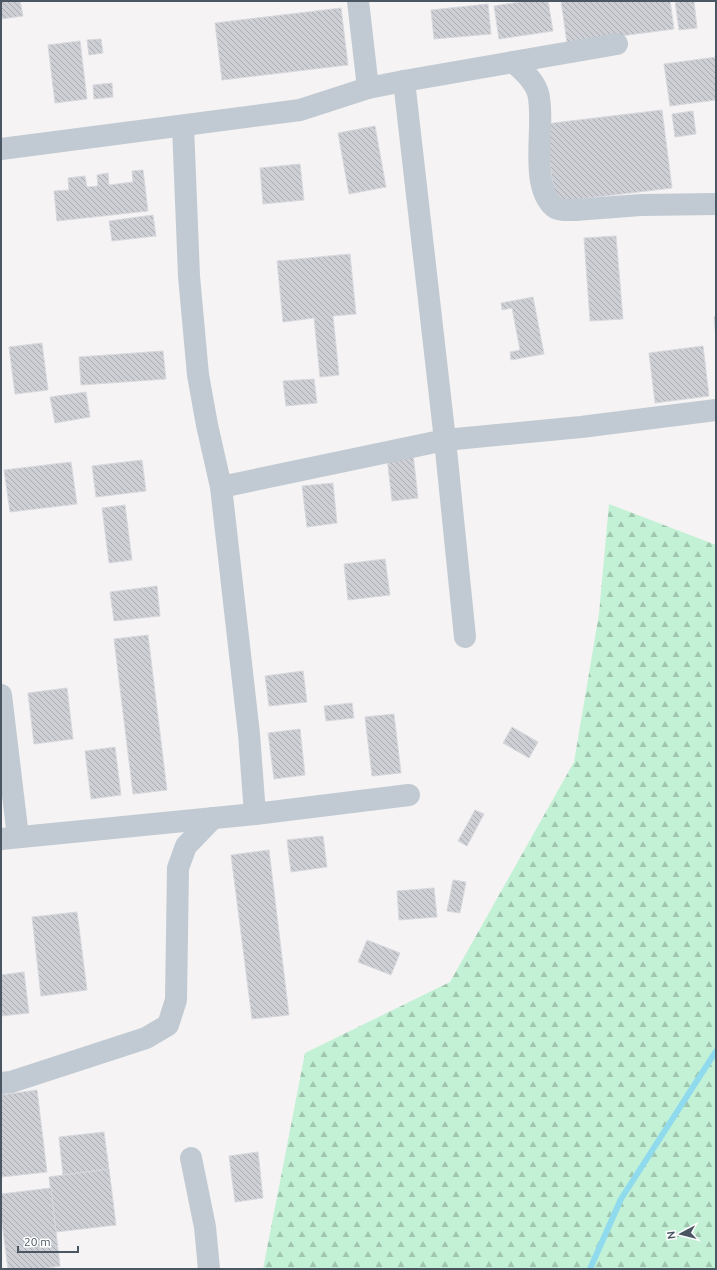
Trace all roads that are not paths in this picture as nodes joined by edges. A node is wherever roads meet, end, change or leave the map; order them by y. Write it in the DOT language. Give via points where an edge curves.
graph roads {
  1 [pos="358,1"];
  2 [pos="617,44"];
  3 [pos="513,62"];
  4 [pos="404,80"];
  5 [pos="368,88"];
  6 [pos="183,126"];
  7 [pos="1,149"];
  8 [pos="716,204"];
  9 [pos="716,410"];
  10 [pos="445,440"];
  11 [pos="221,487"];
  12 [pos="465,637"];
  13 [pos="1,695"];
  14 [pos="409,795"];
  15 [pos="255,814"];
  16 [pos="212,818"];
  17 [pos="9,838"];
  18 [pos="1,1083"];
  19 [pos="191,1158"];
  20 [pos="209,1269"];
  1 -- 5 [label="street"];
  2 -- 3 [label="street"];
  3 -- 4 [label="street"];
  3 -- 8 [label="street" via="531,80 537,92 541,175 544,193 555,208 575,210 641,205"];
  4 -- 5 [label="street"];
  4 -- 10 [label="street"];
  5 -- 6 [label="street" via="300,110"];
  6 -- 7 [label="street"];
  6 -- 11 [label="street" via="189,276 198,375"];
  9 -- 10 [label="street" via="581,427"];
  10 -- 11 [label="street"];
  10 -- 12 [label="street"];
  11 -- 15 [label="street" via="249,734"];
  13 -- 17 [label="street"];
  14 -- 15 [label="street"];
  15 -- 16 [label="street"];
  16 -- 17 [label="street"];
  16 -- 18 [label="street" via="186,846 178,868 176,1000 168,1025 146,1038 12,1082"];
  19 -- 20 [label="street" via="205,1227"];
}
